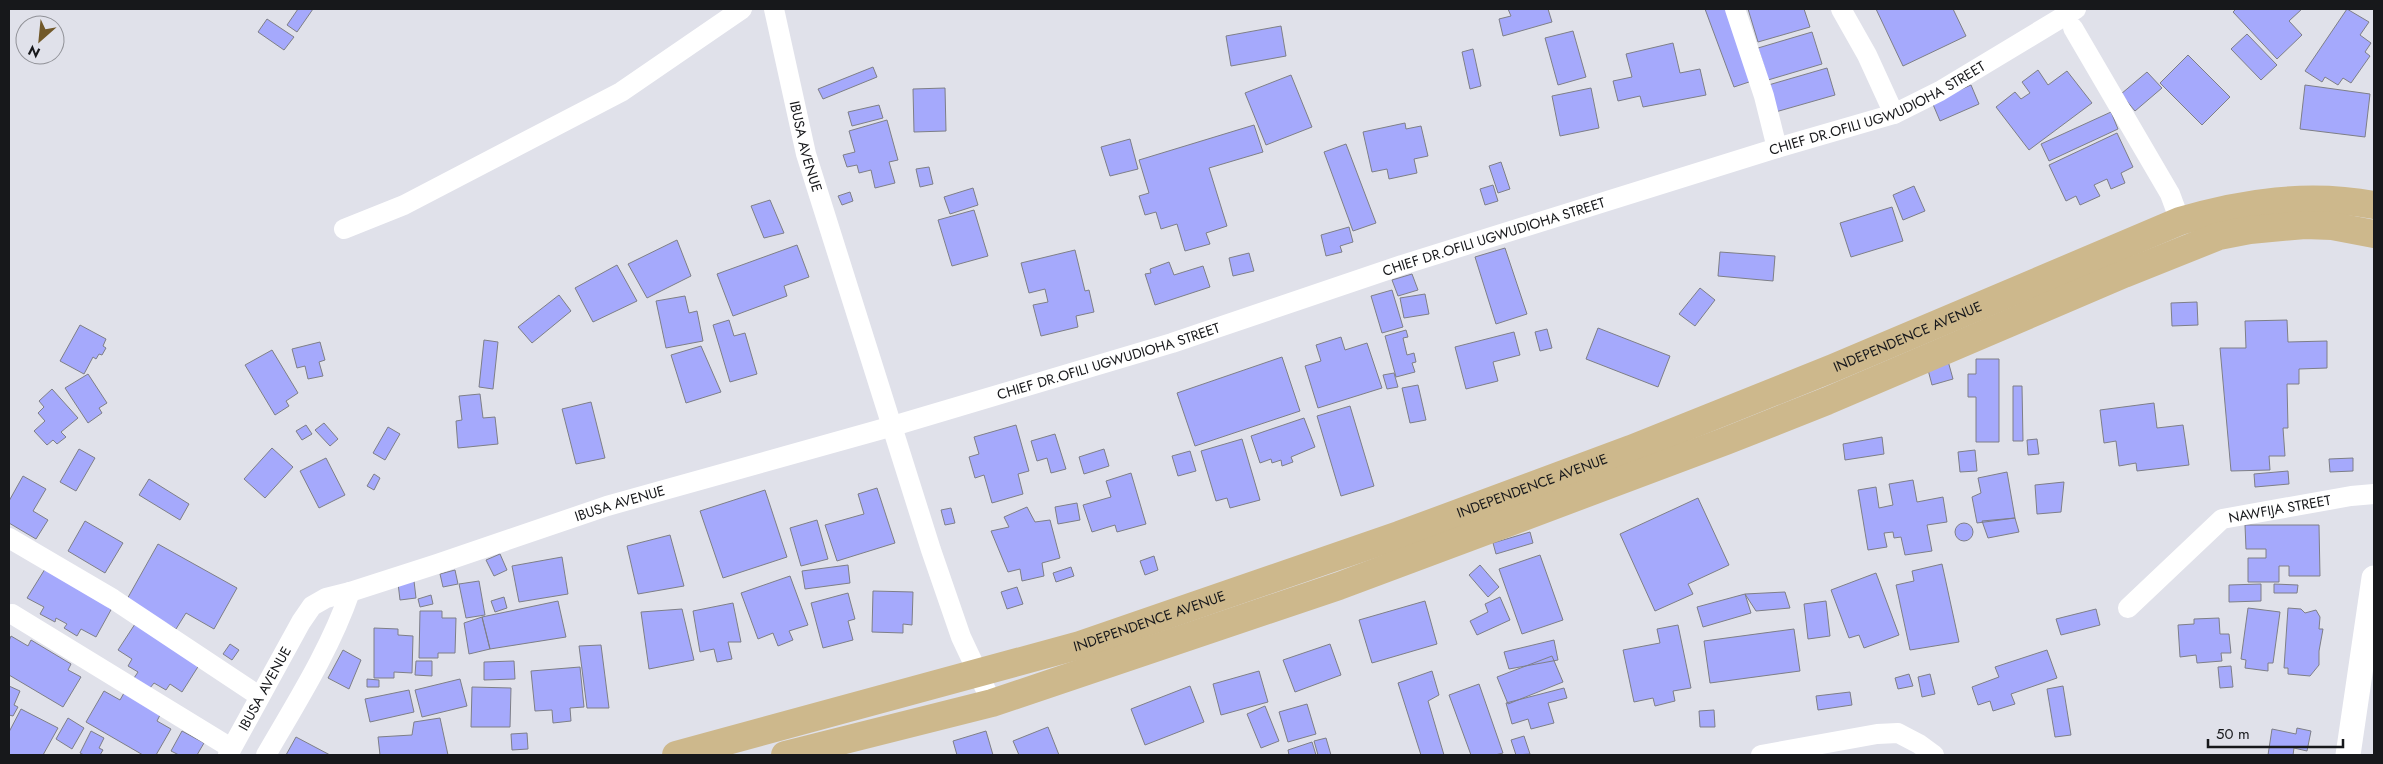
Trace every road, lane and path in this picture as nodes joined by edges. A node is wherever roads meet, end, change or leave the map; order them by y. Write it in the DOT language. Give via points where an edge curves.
graph roads {
  1 [pos="742,9"];
  2 [pos="774,9"];
  3 [pos="1735,9"];
  4 [pos="1841,9"];
  5 [pos="2076,9"];
  6 [pos="2073,28"];
  7 [pos="1894,114"];
  8 [pos="1777,148"];
  9 [pos="2374,205"];
  10 [pos="2180,221"];
  11 [pos="344,229"];
  12 [pos="2374,234"];
  13 [pos="893,426"];
  14 [pos="2374,494"];
  15 [pos="9,538"];
  16 [pos="2374,578"];
  17 [pos="350,592"];
  18 [pos="2128,608"];
  19 [pos="12,614"];
  20 [pos="978,673"];
  21 [pos="259,696"];
  22 [pos="992,703"];
  23 [pos="230,752"];
  24 [pos="266,755"];
  25 [pos="676,755"];
  26 [pos="785,755"];
  27 [pos="1761,755"];
  28 [pos="1934,755"];
  29 [pos="2349,755"];
  1 -- 11 [label="street" via="621,92 404,205"];
  2 -- 13 [label="street, IBUSA AVENUE" via="806,154"];
  3 -- 8 [label="street" via="1753,59"];
  4 -- 7 [label="street"];
  5 -- 7 [label="street, CHIEF DR.OFILI UGWUDIOHA STREET" via="1940,92"];
  6 -- 10 [label="street" via="2170,194"];
  7 -- 8 [label="street, CHIEF DR.OFILI UGWUDIOHA STREET"];
  8 -- 13 [label="street, CHIEF DR.OFILI UGWUDIOHA STREET" via="1402,265 1172,342"];
  9 -- 10 [label="main road, INDEPENDENCE AVENUE" via="2280,200 2219,209"];
  10 -- 20 [label="main road, INDEPENDENCE AVENUE" via="1833,368 1539,484 1089,642"];
  12 -- 22 [label="main road, INDEPENDENCE AVENUE" via="2332,226 2305,225 2219,236 1726,441 1330,589"];
  13 -- 17 [label="street, IBUSA AVENUE" via="607,506"];
  13 -- 20 [label="street, IBUSA AVENUE" via="961,636"];
  14 -- 18 [label="street, NAWFIJA STREET" via="2226,518"];
  15 -- 21 [label="street" via="113,599"];
  16 -- 29 [label="street"];
  17 -- 21 [label="street, IBUSA AVENUE" via="326,598 312,606"];
  17 -- 24 [label="street" via="344,611 306,685"];
  19 -- 23 [label="street"];
  20 -- 22 [label="street, IBUSA AVENUE"];
  20 -- 25 [label="main road, INDEPENDENCE AVENUE"];
  21 -- 23 [label="street, IBUSA AVENUE"];
  22 -- 26 [label="main road, INDEPENDENCE AVENUE"];
  27 -- 28 [label="street" via="1898,733"];
}
